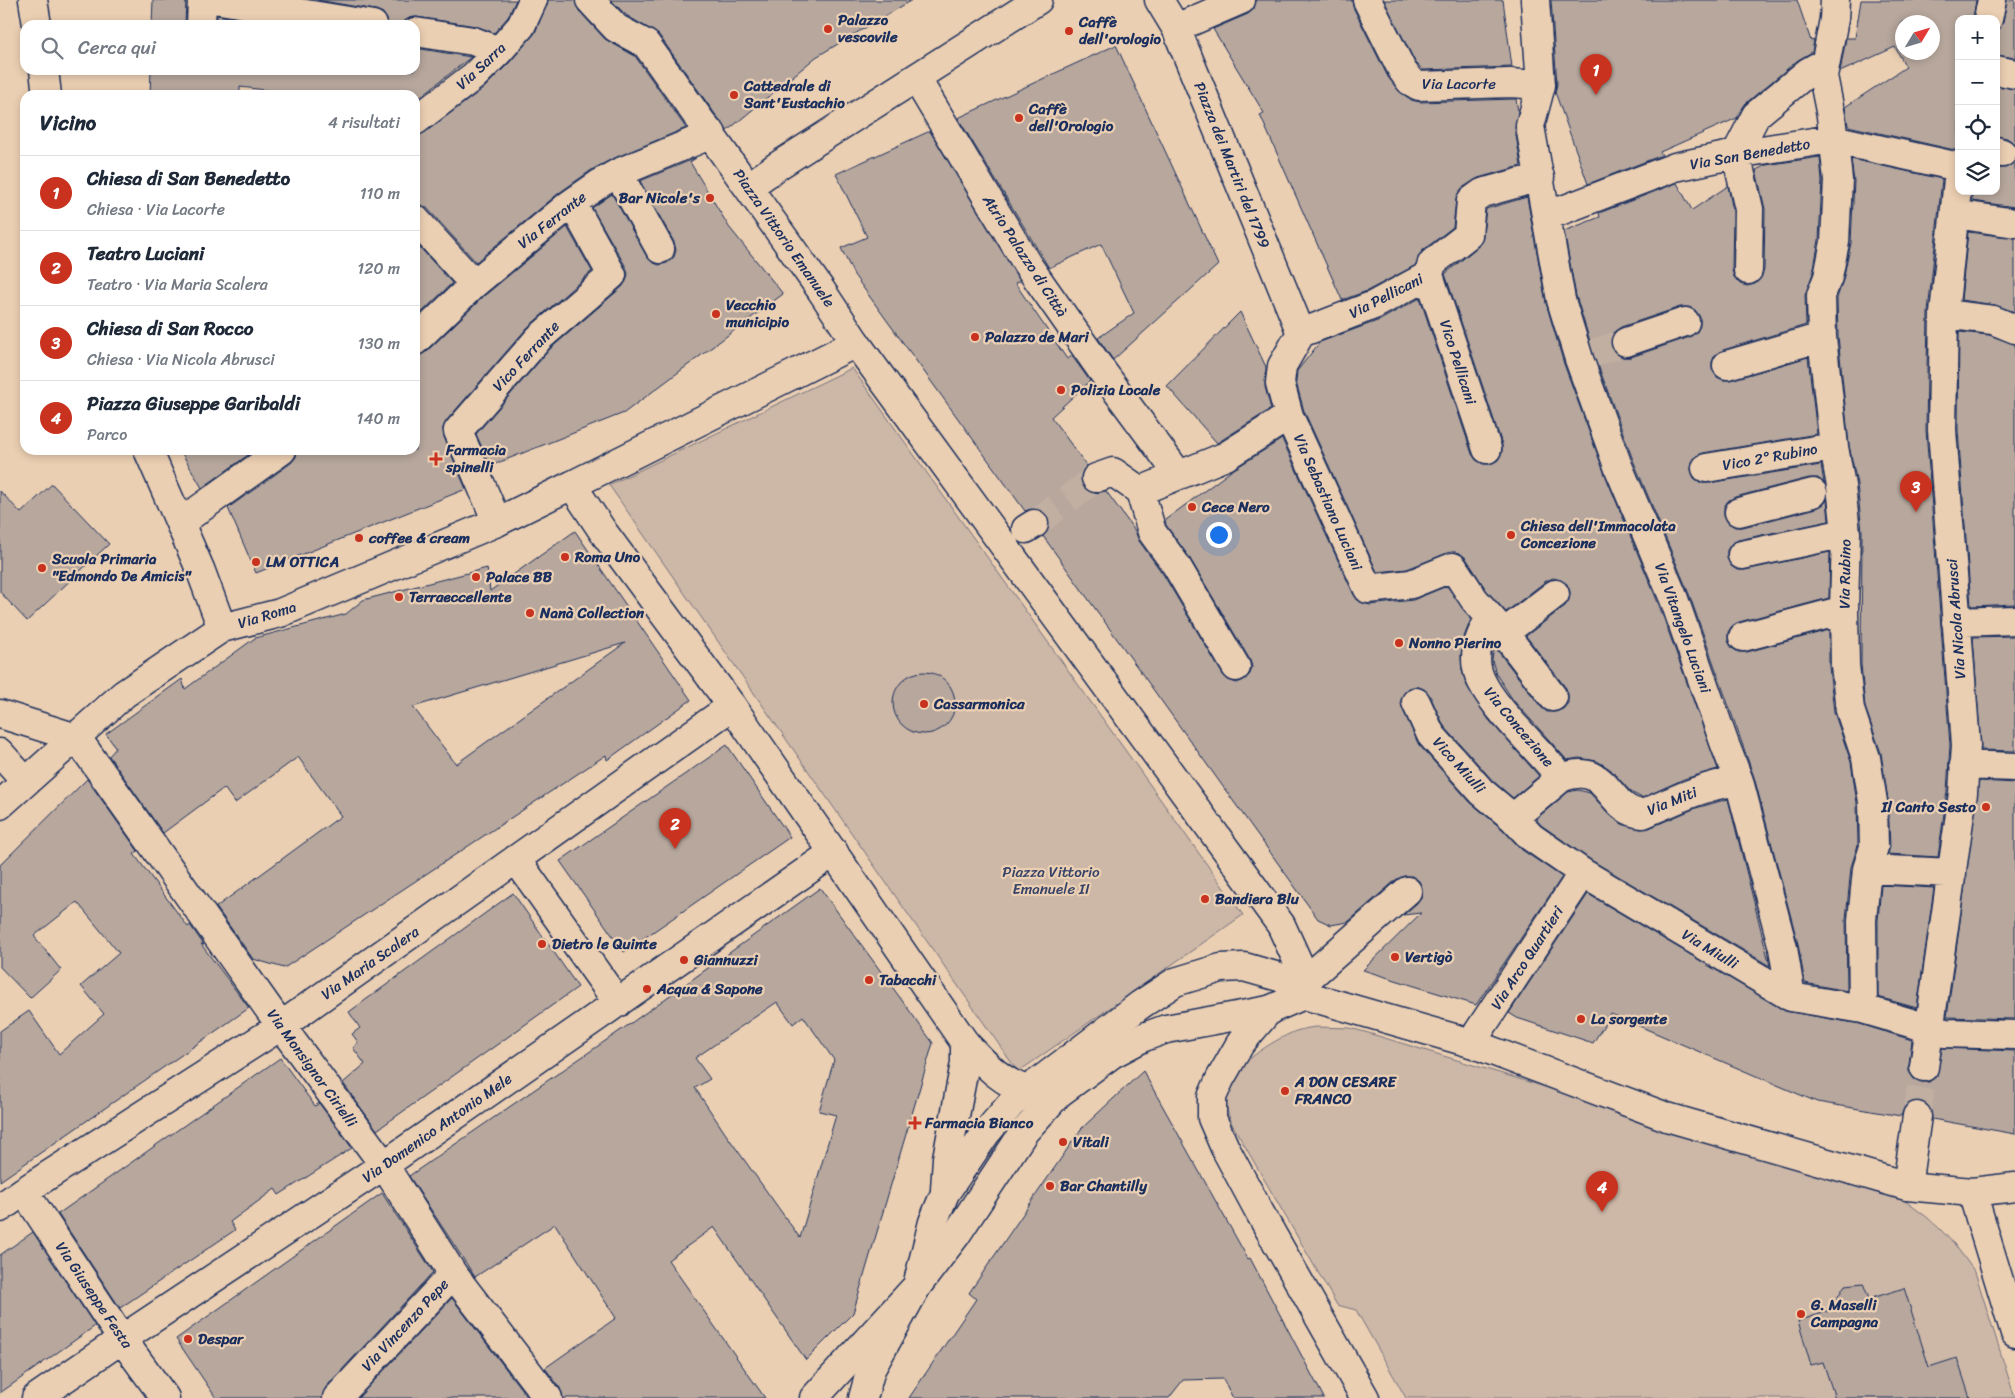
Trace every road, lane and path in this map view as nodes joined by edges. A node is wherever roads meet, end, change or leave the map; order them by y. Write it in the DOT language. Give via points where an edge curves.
graph roads {
  1 [pos="33,0"];
  2 [pos="202,0"];
  3 [pos="220,0"];
  4 [pos="533,0"];
  5 [pos="590,0"];
  6 [pos="1038,0"];
  7 [pos="1159,0"];
  8 [pos="1241,0"];
  9 [pos="1367,0"];
  10 [pos="1535,0"];
  11 [pos="1835,0"];
  12 [pos="1992,0"];
  13 [pos="1989,15"];
  14 [pos="36,20"];
  15 [pos="201,20"];
  16 [pos="342,20"];
  17 [pos="1176,28"];
  18 [pos="420,33"];
  19 [pos="499,51"];
  20 [pos="1826,62"];
  21 [pos="2000,71"];
  22 [pos="2015,74"];
  23 [pos="45,75"];
  24 [pos="916,78"];
  25 [pos="1541,85"];
  26 [pos="47,90"];
  27 [pos="420,117"];
  28 [pos="712,134"];
  29 [pos="1832,139"];
  30 [pos="1736,154"];
  31 [pos="1955,167"];
  32 [pos="618,173"];
  33 [pos="1540,177"];
  34 [pos="748,187"];
  35 [pos="1956,195"];
  36 [pos="572,203"];
  37 [pos="1954,214"];
  38 [pos="1547,216"];
  39 [pos="2015,223"];
  40 [pos="420,227"];
  41 [pos="660,249"];
  42 [pos="1748,270"];
  43 [pos="1429,275"];
  44 [pos="474,284"];
  45 [pos="1944,314"];
  46 [pos="1685,322"];
  47 [pos="2015,329"];
  48 [pos="1300,333"];
  49 [pos="420,335"];
  50 [pos="1822,337"];
  51 [pos="1626,342"];
  52 [pos="856,343"];
  53 [pos="1727,365"];
  54 [pos="1289,416"];
  55 [pos="1834,447"];
  56 [pos="1487,449"];
  57 [pos="150,455"];
  58 [pos="275,455"];
  59 [pos="1706,468"];
  60 [pos="1179,475"];
  61 [pos="1096,478"];
  62 [pos="572,485"];
  63 [pos="1827,490"];
  64 [pos="1140,491"];
  65 [pos="1739,512"];
  66 [pos="497,522"];
  67 [pos="180,523"];
  68 [pos="1846,533"];
  69 [pos="1742,555"];
  70 [pos="1555,594"];
  71 [pos="1844,610"];
  72 [pos="2015,620"];
  73 [pos="1956,622"];
  74 [pos="1497,625"];
  75 [pos="222,628"];
  76 [pos="1743,637"];
  77 [pos="1236,667"];
  78 [pos="1553,697"];
  79 [pos="1416,702"];
  80 [pos="732,706"];
  81 [pos="0,714"];
  82 [pos="76,738"];
  83 [pos="0,753"];
  84 [pos="1964,765"];
  85 [pos="2015,767"];
  86 [pos="1560,778"];
  87 [pos="25,781"];
  88 [pos="1739,781"];
  89 [pos="0,805"];
  90 [pos="1514,818"];
  91 [pos="834,852"];
  92 [pos="516,860"];
  93 [pos="1867,869"];
  94 [pos="1583,872"];
  95 [pos="1952,873"];
  96 [pos="1407,891"];
  97 [pos="1305,987"];
  98 [pos="1791,997"];
  99 [pos="618,1003"];
  100 [pos="1863,1009"];
  101 [pos="1269,1010"];
  102 [pos="281,1026"];
  103 [pos="1930,1029"];
  104 [pos="2015,1035"];
  105 [pos="965,1043"];
  106 [pos="1471,1043"];
  107 [pos="1924,1067"];
  108 [pos="1028,1090"];
  109 [pos="1060,1093"];
  110 [pos="1917,1116"];
  111 [pos="384,1165"];
  112 [pos="1907,1186"];
  113 [pos="2015,1187"];
  114 [pos="24,1191"];
  115 [pos="945,1192"];
  116 [pos="1972,1192"];
  117 [pos="0,1208"];
  118 [pos="453,1274"];
  119 [pos="917,1286"];
  120 [pos="2015,1334"];
  121 [pos="122,1339"];
  122 [pos="36,1398"];
  123 [pos="166,1398"];
  124 [pos="337,1398"];
  125 [pos="548,1398"];
  126 [pos="814,1398"];
  127 [pos="863,1398"];
  128 [pos="1365,1398"];
  1 -- 14 [label="street"];
  2 -- 15 [label="street"];
  3 -- 16 [label="street"];
  4 -- 19 [label="street, Via Sarra" via="521,26"];
  5 -- 28 [label="street, Piazza Vittorio Emanuele" via="616,28 646,44"];
  6 -- 24 [label="street"];
  7 -- 17 [label="street, Piazza dei Martiri del 1799"];
  8 -- 17 [label="street"];
  9 -- 25 [label="street, Via Lacorte" via="1402,70 1410,81 1419,86"];
  10 -- 25 [label="street, Via Vitangelo Luciani"];
  11 -- 20 [label="street, Via Rubino"];
  12 -- 13 [label="street"];
  17 -- 48 [label="street, Piazza dei Martiri del 1799"];
  18 -- 19 [label="street" via="473,41"];
  19 -- 27 [label="street, Via Sarra" via="474,76"];
  20 -- 29 [label="street, Via Rubino" via="1823,76"];
  20 -- 30 [label="street" via="1808,72 1756,115"];
  21 -- 22 [label="street"];
  23 -- 26 [label="street"];
  24 -- 34 [label="street"];
  24 -- 60 [label="street, Atrio Palazzo di Città" via="1027,264"];
  25 -- 33 [label="street, Via Vitangelo Luciani" via="1530,126"];
  28 -- 32 [label="street, Via Ferrante"];
  28 -- 34 [label="street, Piazza Vittorio Emanuele"];
  29 -- 30 [label="street, Via San Benedetto"];
  29 -- 31 [label="street, Via San Benedetto"];
  29 -- 50 [label="street, Via Rubino" via="1838,180 1835,242 1821,295"];
  30 -- 38 [label="street, Via San Benedetto" via="1675,168"];
  30 -- 42 [label="street" via="1749,209"];
  32 -- 36 [label="street, Via Ferrante"];
  32 -- 41 [label="street"];
  33 -- 38 [label="street, Via Vitangelo Luciani"];
  33 -- 43 [label="street, Via Pellicani" via="1482,193 1471,201 1468,235 1432,262"];
  34 -- 52 [label="street, Piazza Vittorio Emanuele"];
  35 -- 37 [label="street, Via Nicola Abrusci"];
  36 -- 44 [label="street, Via Ferrante"];
  36 -- 66 [label="street, Vico Ferrante" via="612,275 539,338 458,431"];
  37 -- 39 [label="street"];
  37 -- 45 [label="street, Via Nicola Abrusci"];
  38 -- 88 [label="street, Via Vitangelo Luciani" via="1561,300 1585,357 1618,466 1674,599"];
  40 -- 44 [label="street"];
  43 -- 48 [label="street, Via Pellicani" via="1374,305"];
  43 -- 56 [label="street, Vico Pellicani"];
  44 -- 49 [label="street, Via Ferrante"];
  45 -- 47 [label="street" via="1993,320"];
  45 -- 73 [label="street, Via Nicola Abrusci" via="1942,430"];
  46 -- 51 [label="street"];
  48 -- 54 [label="street, Via Sebastiano Luciani" via="1281,372 1280,383"];
  50 -- 53 [label="street"];
  50 -- 55 [label="street, Via Rubino"];
  52 -- 62 [label="street, Via Roma"];
  52 -- 97 [label="street, Piazza Vittorio Emanuele" via="1281,925"];
  54 -- 60 [label="street" via="1226,456"];
  54 -- 74 [label="street, Via Sebastiano Luciani" via="1368,589 1411,584 1453,567 1474,599"];
  55 -- 59 [label="street, Vico 2° Rubino"];
  55 -- 63 [label="street, Via Rubino"];
  57 -- 67 [label="street"];
  58 -- 67 [label="street"];
  60 -- 64 [label="street"];
  61 -- 64 [label="street" via="1114,472"];
  62 -- 66 [label="street, Via Roma"];
  62 -- 80 [label="street"];
  63 -- 65 [label="street"];
  63 -- 68 [label="street, Via Rubino"];
  64 -- 77 [label="street" via="1152,532"];
  66 -- 75 [label="street, Via Roma" via="280,613"];
  67 -- 75 [label="street"];
  68 -- 69 [label="street"];
  68 -- 71 [label="street, Via Rubino"];
  70 -- 74 [label="street"];
  71 -- 76 [label="street"];
  71 -- 93 [label="street, Via Rubino" via="1850,710 1866,758 1873,802 1874,847"];
  72 -- 73 [label="street"];
  73 -- 84 [label="street, Via Nicola Abrusci" via="1966,745"];
  74 -- 78 [label="street"];
  74 -- 86 [label="street, Via Concezione" via="1481,634 1476,667 1481,682 1490,697"];
  75 -- 82 [label="street, Via Roma" via="124,694"];
  79 -- 90 [label="street, Vico Miulli" via="1431,735 1482,792"];
  80 -- 91 [label="street"];
  80 -- 92 [label="street, Via Maria Scalera"];
  81 -- 82 [label="street"];
  82 -- 87 [label="street, Via Roma"];
  82 -- 102 [label="street, Via Monsignor Cirielli"];
  83 -- 87 [label="street"];
  84 -- 85 [label="street"];
  84 -- 95 [label="street, Via Nicola Abrusci"];
  86 -- 88 [label="street, Via Miti" via="1582,772 1596,777 1623,806 1643,814 1700,790"];
  86 -- 90 [label="street, Via Concezione"];
  87 -- 89 [label="street, Via Roma"];
  88 -- 98 [label="street, Via Vitangelo Luciani" via="1783,948"];
  90 -- 94 [label="street, Via Miulli" via="1532,838"];
  91 -- 99 [label="street, Via Domenico Antonio Mele"];
  91 -- 105 [label="street"];
  92 -- 99 [label="street"];
  92 -- 102 [label="street, Via Maria Scalera"];
  93 -- 95 [label="street"];
  93 -- 100 [label="street, Via Rubino" via="1862,920"];
  94 -- 98 [label="street, Via Miulli"];
  94 -- 106 [label="street, Via Arco Quartieri"];
  95 -- 103 [label="street, Via Nicola Abrusci"];
  96 -- 97 [label="street"];
  97 -- 101 [label="street"];
  97 -- 106 [label="street"];
  97 -- 108 [label="street" via="1244,967 1221,968 1175,982"];
  98 -- 100 [label="street, Via Miulli"];
  99 -- 111 [label="street, Via Domenico Antonio Mele"];
  100 -- 103 [label="street, Via Miulli"];
  101 -- 109 [label="street" via="1166,1029 1112,1054"];
  101 -- 128 [label="street" via="1240,1044 1220,1079 1212,1097 1212,1118 1260,1213"];
  102 -- 111 [label="street, Via Monsignor Cirielli"];
  102 -- 114 [label="street, Via Maria Scalera"];
  103 -- 104 [label="street, Via Miulli" via="1945,1033"];
  103 -- 107 [label="street, Via Nicola Abrusci"];
  105 -- 108 [label="street" via="989,1068"];
  105 -- 115 [label="street" via="965,1063 947,1158"];
  106 -- 112 [label="street" via="1667,1117"];
  108 -- 109 [label="street"];
  108 -- 115 [label="street" via="1010,1104 986,1133"];
  109 -- 119 [label="street" via="1024,1132 956,1235"];
  110 -- 112 [label="street"];
  111 -- 118 [label="street, Via Monsignor Cirielli"];
  111 -- 121 [label="street, Via Domenico Antonio Mele"];
  112 -- 116 [label="street"];
  113 -- 116 [label="street"];
  114 -- 117 [label="street, Via Maria Scalera"];
  114 -- 121 [label="street, Via Giuseppe Festa"];
  115 -- 119 [label="street" via="932,1222"];
  116 -- 120 [label="street"];
  118 -- 124 [label="street, Via Vincenzo Pepe"];
  118 -- 125 [label="street, Via Monsignor Cirielli"];
  119 -- 126 [label="street"];
  119 -- 127 [label="street" via="871,1369"];
  121 -- 122 [label="street, Via Domenico Antonio Mele"];
  121 -- 123 [label="street, Via Giuseppe Festa"];
}
